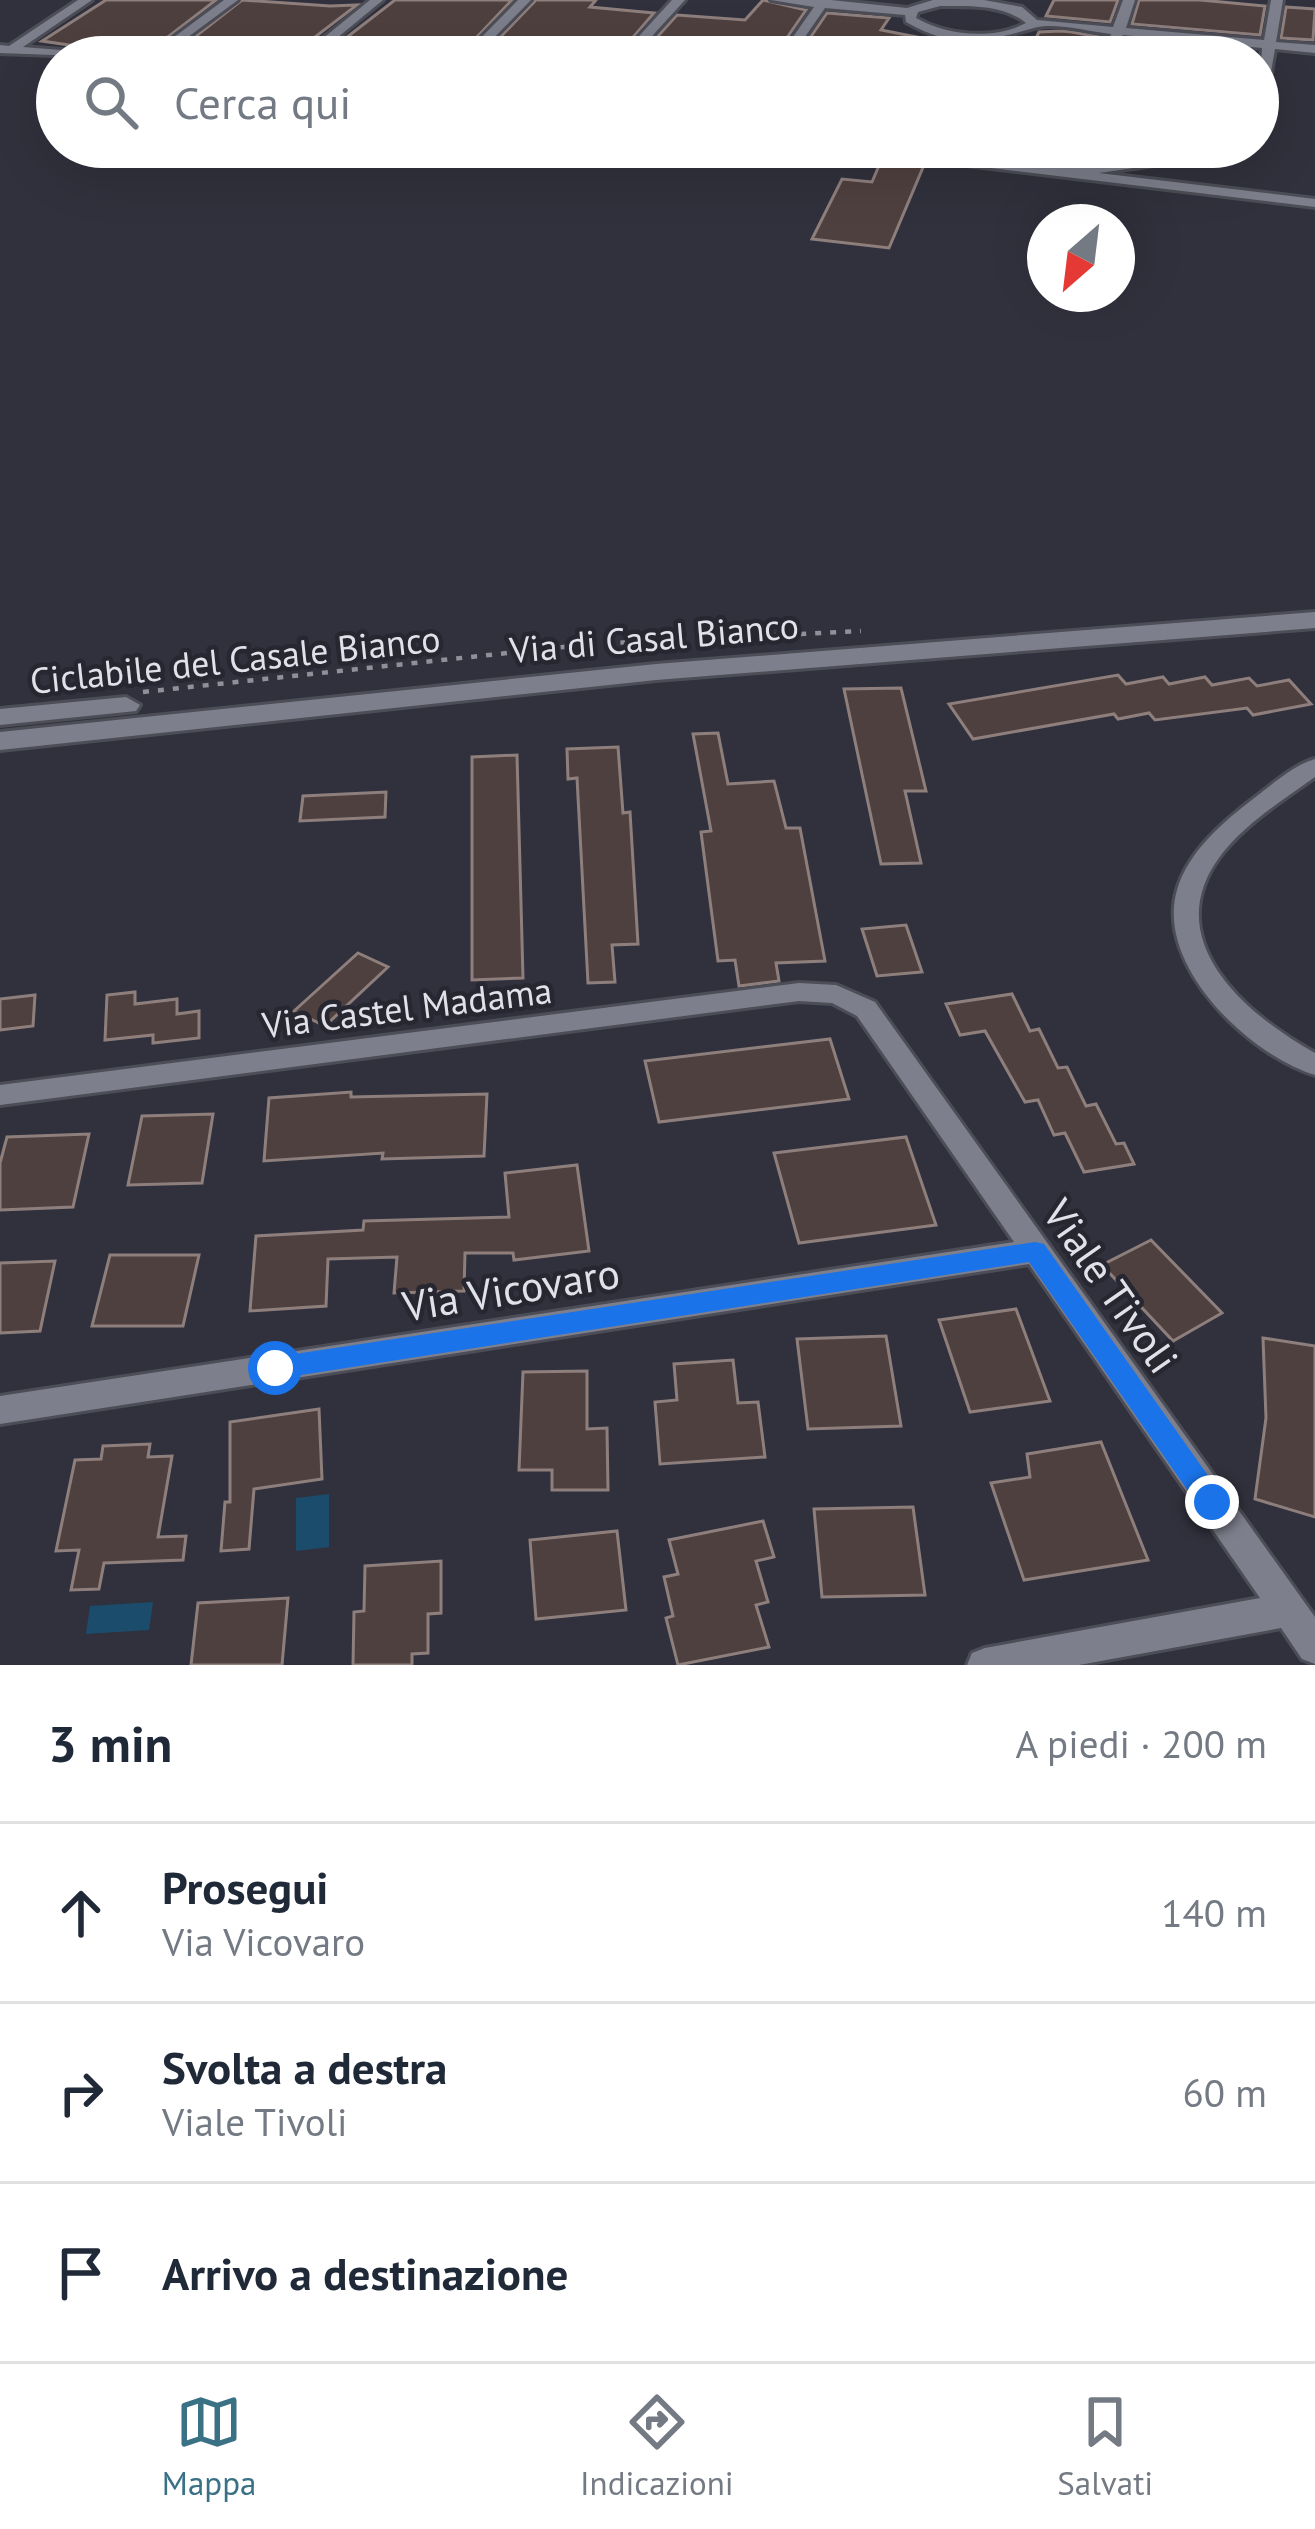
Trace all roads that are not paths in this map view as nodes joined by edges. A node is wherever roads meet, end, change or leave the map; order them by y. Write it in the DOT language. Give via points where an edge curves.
graph roads {
  1 [pos="86,0"];
  2 [pos="232,0"];
  3 [pos="377,0"];
  4 [pos="525,0"];
  5 [pos="679,0"];
  6 [pos="777,0"];
  7 [pos="1129,0"];
  8 [pos="1277,0"];
  9 [pos="975,1"];
  10 [pos="824,2"];
  11 [pos="911,12"];
  12 [pos="1034,23"];
  13 [pos="1119,31"];
  14 [pos="961,34"];
  15 [pos="182,36"];
  16 [pos="332,36"];
  17 [pos="489,36"];
  18 [pos="646,36"];
  19 [pos="799,36"];
  20 [pos="1117,36"];
  21 [pos="1173,36"];
  22 [pos="1271,36"];
  23 [pos="1279,46"];
  24 [pos="7,48"];
  25 [pos="1315,49"];
  26 [pos="1029,168"];
  27 [pos="1067,168"];
  28 [pos="1104,168"];
  29 [pos="1247,168"];
  30 [pos="1065,173"];
  31 [pos="1242,194"];
  32 [pos="1315,202"];
  33 [pos="1315,601"];
  34 [pos="1315,620"];
  35 [pos="0,717"];
  36 [pos="0,741"];
  37 [pos="1315,766"];
  38 [pos="824,992"];
  39 [pos="1315,1065"];
  40 [pos="0,1096"];
  41 [pos="1035,1251"];
  42 [pos="0,1410"];
  43 [pos="1287,1610"];
  44 [pos="1315,1648"];
  45 [pos="986,1665"];
  1 -- 24 [label="street"];
  2 -- 15 [label="street"];
  3 -- 16 [label="street"];
  4 -- 17 [label="street"];
  5 -- 18 [label="street"];
  6 -- 10 [label="street"];
  7 -- 13 [label="street"];
  8 -- 22 [label="street"];
  9 -- 11 [label="street"];
  9 -- 12 [label="street" via="1018,10"];
  10 -- 11 [label="street"];
  10 -- 19 [label="street"];
  11 -- 14 [label="street" via="915,23"];
  12 -- 13 [label="street"];
  12 -- 14 [label="street" via="1009,34"];
  13 -- 20 [label="street"];
  13 -- 21 [label="street"];
  23 -- 25 [label="street"];
  26 -- 30 [label="street"];
  27 -- 30 [label="street"];
  28 -- 30 [label="street"];
  29 -- 31 [label="street"];
  30 -- 31 [label="street"];
  31 -- 32 [label="street"];
  33 -- 35 [label="main road, Via di Casal Bianco"];
  34 -- 36 [label="main road, Via di Casal Bianco" via="633,674"];
  37 -- 39 [label="street" via="1213,849 1194,877 1185,917 1192,948 1223,1000 1259,1033"];
  38 -- 40 [label="street, Via Castel Madama"];
  38 -- 41 [label="street, Viale Tivoli" via="866,1009"];
  41 -- 42 [label="street, Via Vicovaro"];
  41 -- 43 [label="street, Viale Tivoli"];
  43 -- 44 [label="street, Viale Tivoli"];
  43 -- 45 [label="street"];
}
